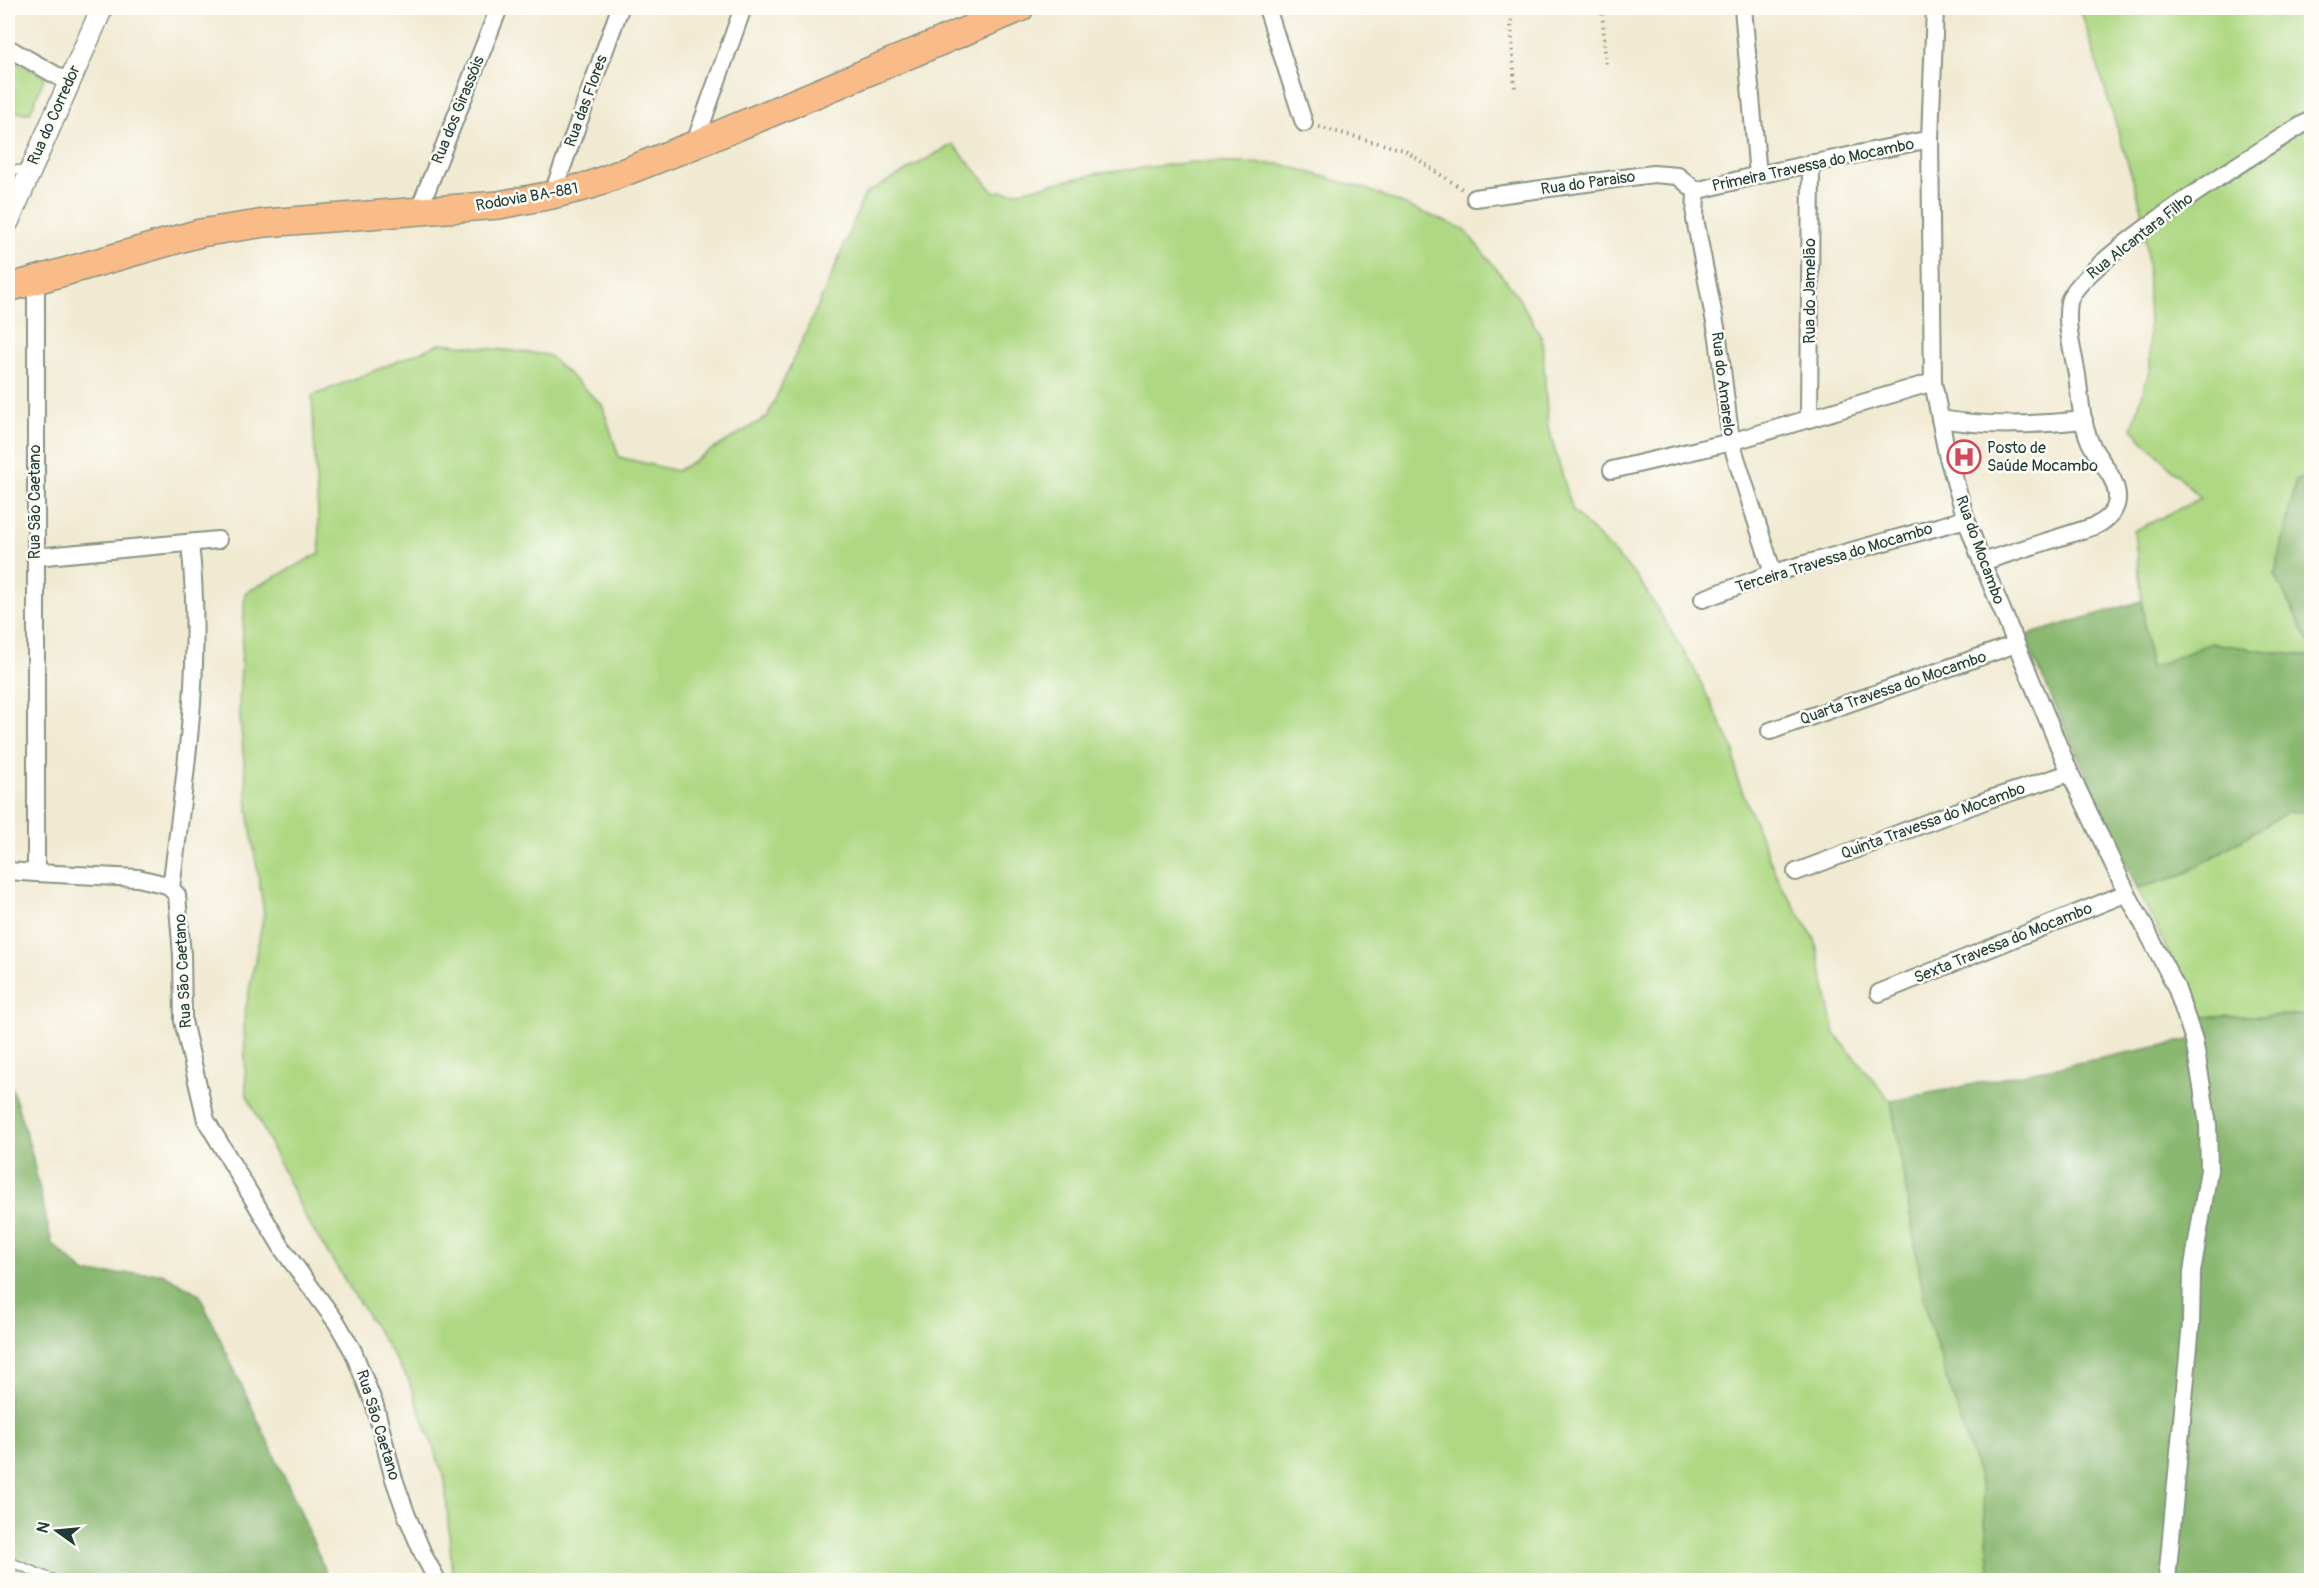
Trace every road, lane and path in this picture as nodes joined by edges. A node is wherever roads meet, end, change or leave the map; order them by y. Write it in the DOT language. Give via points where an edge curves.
graph roads {
  1 [pos="102,8"];
  2 [pos="499,8"];
  3 [pos="620,8"];
  4 [pos="743,8"];
  5 [pos="1020,8"];
  6 [pos="1267,8"];
  7 [pos="1510,8"];
  8 [pos="1602,8"];
  9 [pos="1743,8"];
  10 [pos="1935,8"];
  11 [pos="8,48"];
  12 [pos="1606,68"];
  13 [pos="68,82"];
  14 [pos="1515,88"];
  15 [pos="2312,119"];
  16 [pos="1304,123"];
  17 [pos="1930,139"];
  18 [pos="694,145"];
  19 [pos="1810,163"];
  20 [pos="8,169"];
  21 [pos="29,171"];
  22 [pos="1758,175"];
  23 [pos="1696,191"];
  24 [pos="552,195"];
  25 [pos="1475,198"];
  26 [pos="418,212"];
  27 [pos="8,222"];
  28 [pos="36,281"];
  29 [pos="8,288"];
  30 [pos="1933,382"];
  31 [pos="1809,419"];
  32 [pos="1940,419"];
  33 [pos="2084,420"];
  34 [pos="1731,442"];
  35 [pos="1612,470"];
  36 [pos="1966,519"];
  37 [pos="218,540"];
  38 [pos="190,543"];
  39 [pos="35,557"];
  40 [pos="1982,562"];
  41 [pos="1773,573"];
  42 [pos="1703,599"];
  43 [pos="2016,644"];
  44 [pos="1770,731"];
  45 [pos="2070,773"];
  46 [pos="8,871"];
  47 [pos="1796,872"];
  48 [pos="36,873"];
  49 [pos="171,888"];
  50 [pos="2127,893"];
  51 [pos="1879,993"];
  52 [pos="8,1561"];
  53 [pos="55,1581"];
  54 [pos="437,1581"];
  55 [pos="2167,1581"];
  1 -- 13 [label="street, Rua do Corredor"];
  2 -- 26 [label="street, Rua dos Girassóis"];
  3 -- 24 [label="street, Rua das Flores"];
  4 -- 18 [label="street"];
  5 -- 18 [label="main road, Rodovia BA-881"];
  6 -- 16 [label="street"];
  7 -- 14 [label="path"];
  8 -- 12 [label="path"];
  9 -- 22 [label="street"];
  10 -- 17 [label="street, Rua do Mocambo"];
  11 -- 13 [label="street"];
  13 -- 21 [label="street, Rua do Corredor"];
  15 -- 33 [label="street, Rua Alcantara Filho" via="2172,209 2078,286 2070,300 2068,325"];
  16 -- 25 [label="path" via="1404,150"];
  17 -- 19 [label="street, Primeira Travessa do Mocambo"];
  17 -- 30 [label="street, Rua do Mocambo"];
  18 -- 24 [label="main road, Rodovia BA-881" via="591,185"];
  19 -- 22 [label="street, Primeira Travessa do Mocambo"];
  19 -- 31 [label="street, Rua do Jamelão"];
  20 -- 21 [label="lane"];
  21 -- 27 [label="street, Rua do Corredor"];
  22 -- 23 [label="street, Primeira Travessa do Mocambo"];
  23 -- 25 [label="street, Rua do Paraiso" via="1678,176 1653,174"];
  23 -- 34 [label="street, Rua do Amarelo" via="1696,227 1717,330"];
  24 -- 26 [label="main road, Rodovia BA-881" via="500,205"];
  26 -- 28 [label="main road, Rodovia BA-881" via="264,223 200,233"];
  28 -- 29 [label="main road, Rodovia BA-881"];
  28 -- 39 [label="street, Rua São Caetano"];
  30 -- 31 [label="street"];
  30 -- 32 [label="street, Rua do Mocambo"];
  31 -- 34 [label="street"];
  32 -- 33 [label="street" via="2001,425"];
  32 -- 36 [label="street, Rua do Mocambo"];
  33 -- 40 [label="street, Rua Alcantara Filho" via="2089,440 2115,487 2116,505 2111,516 2095,526"];
  34 -- 35 [label="street"];
  34 -- 41 [label="street, Rua do Amarelo"];
  36 -- 40 [label="street, Rua do Mocambo"];
  36 -- 41 [label="street, Terceira Travessa do Mocambo"];
  37 -- 38 [label="street"];
  38 -- 39 [label="street"];
  38 -- 49 [label="street" via="196,626 194,686"];
  39 -- 48 [label="street, Rua São Caetano"];
  40 -- 43 [label="street, Rua do Mocambo"];
  41 -- 42 [label="street, Terceira Travessa do Mocambo"];
  43 -- 44 [label="street, Quarta Travessa do Mocambo"];
  43 -- 45 [label="street, Rua do Mocambo"];
  45 -- 47 [label="street, Quinta Travessa do Mocambo"];
  45 -- 50 [label="street, Rua do Mocambo"];
  46 -- 48 [label="street"];
  48 -- 49 [label="street" via="138,878"];
  49 -- 54 [label="street, Rua São Caetano" via="179,904 184,1028 206,1120 284,1251 353,1351 375,1406 407,1516"];
  50 -- 51 [label="street, Sexta Travessa do Mocambo"];
  50 -- 55 [label="street, Rua do Mocambo" via="2165,963 2188,1018 2208,1125 2209,1170 2192,1272 2191,1324"];
  52 -- 53 [label="lane"];
}
